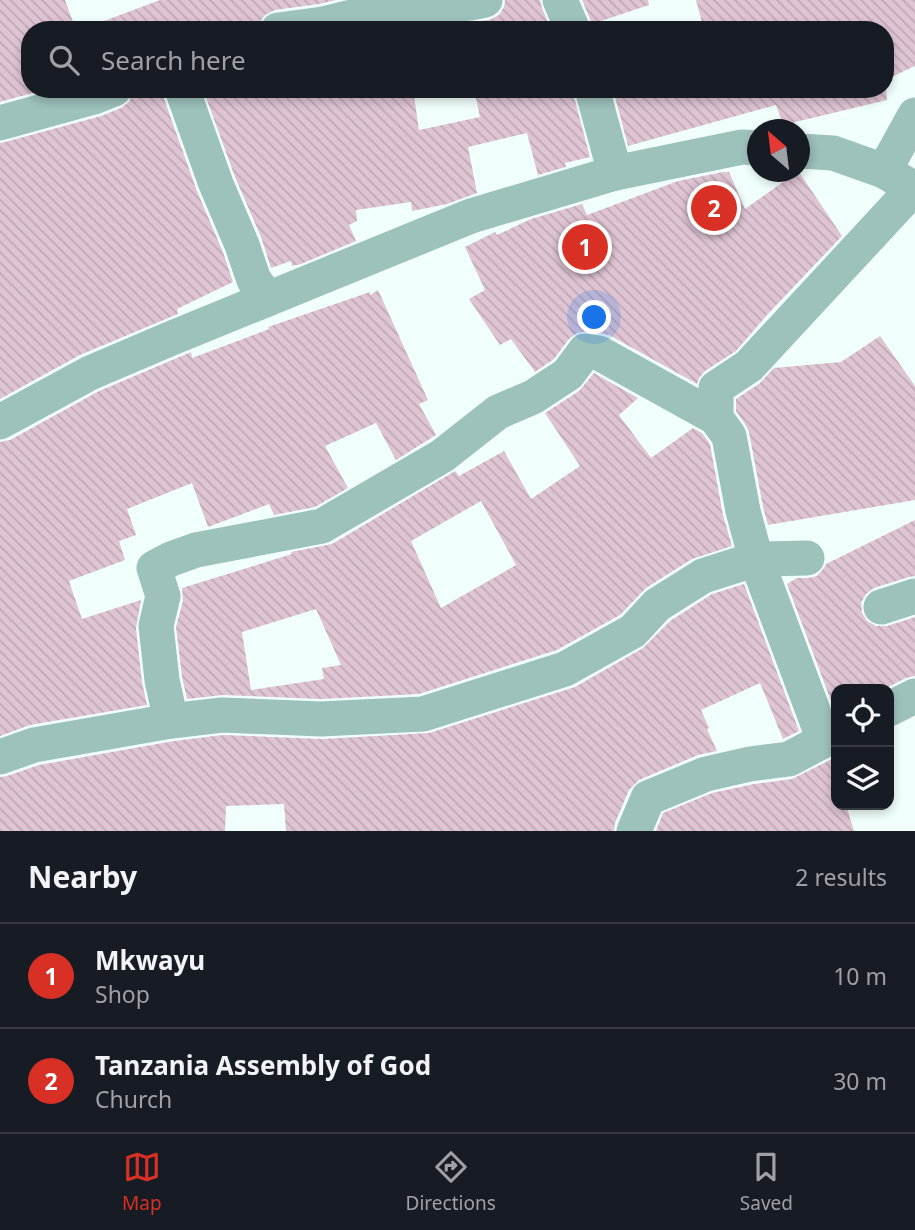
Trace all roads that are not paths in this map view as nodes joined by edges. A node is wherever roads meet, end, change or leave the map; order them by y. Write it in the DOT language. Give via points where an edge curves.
graph roads {
  1 [pos="485,0"];
  2 [pos="560,0"];
  3 [pos="335,21"];
  4 [pos="569,21"];
  5 [pos="90,98"];
  6 [pos="185,98"];
  7 [pos="594,98"];
  8 [pos="915,115"];
  9 [pos="0,123"];
  10 [pos="747,147"];
  11 [pos="810,152"];
  12 [pos="615,173"];
  13 [pos="905,183"];
  14 [pos="268,299"];
  15 [pos="716,418"];
  16 [pos="0,422"];
  17 [pos="807,558"];
  18 [pos="756,559"];
  19 [pos="915,596"];
  20 [pos="881,607"];
  21 [pos="915,696"];
  22 [pos="894,706"];
  23 [pos="171,721"];
  24 [pos="830,737"];
  25 [pos="0,757"];
  26 [pos="634,831"];
  1 -- 3 [label="street"];
  2 -- 4 [label="street"];
  5 -- 9 [label="street"];
  6 -- 14 [label="street" via="254,280"];
  7 -- 12 [label="street"];
  8 -- 13 [label="street"];
  10 -- 12 [label="street"];
  11 -- 13 [label="street" via="832,153"];
  12 -- 14 [label="street" via="471,216"];
  13 -- 15 [label="street" via="748,366 716,388"];
  14 -- 16 [label="street" via="90,373"];
  15 -- 18 [label="street" via="729,436"];
  15 -- 23 [label="street" via="599,353 584,351 568,374 533,397 498,412 442,456 322,526 196,550 154,568 163,596 156,626"];
  17 -- 18 [label="street"];
  18 -- 23 [label="street" via="703,576 657,606 633,631 565,669 423,714 321,719 222,715"];
  18 -- 24 [label="street"];
  19 -- 20 [label="street"];
  21 -- 22 [label="street"];
  23 -- 25 [label="street" via="34,745"];
  24 -- 26 [label="street" via="789,759 706,774 648,798"];
}
